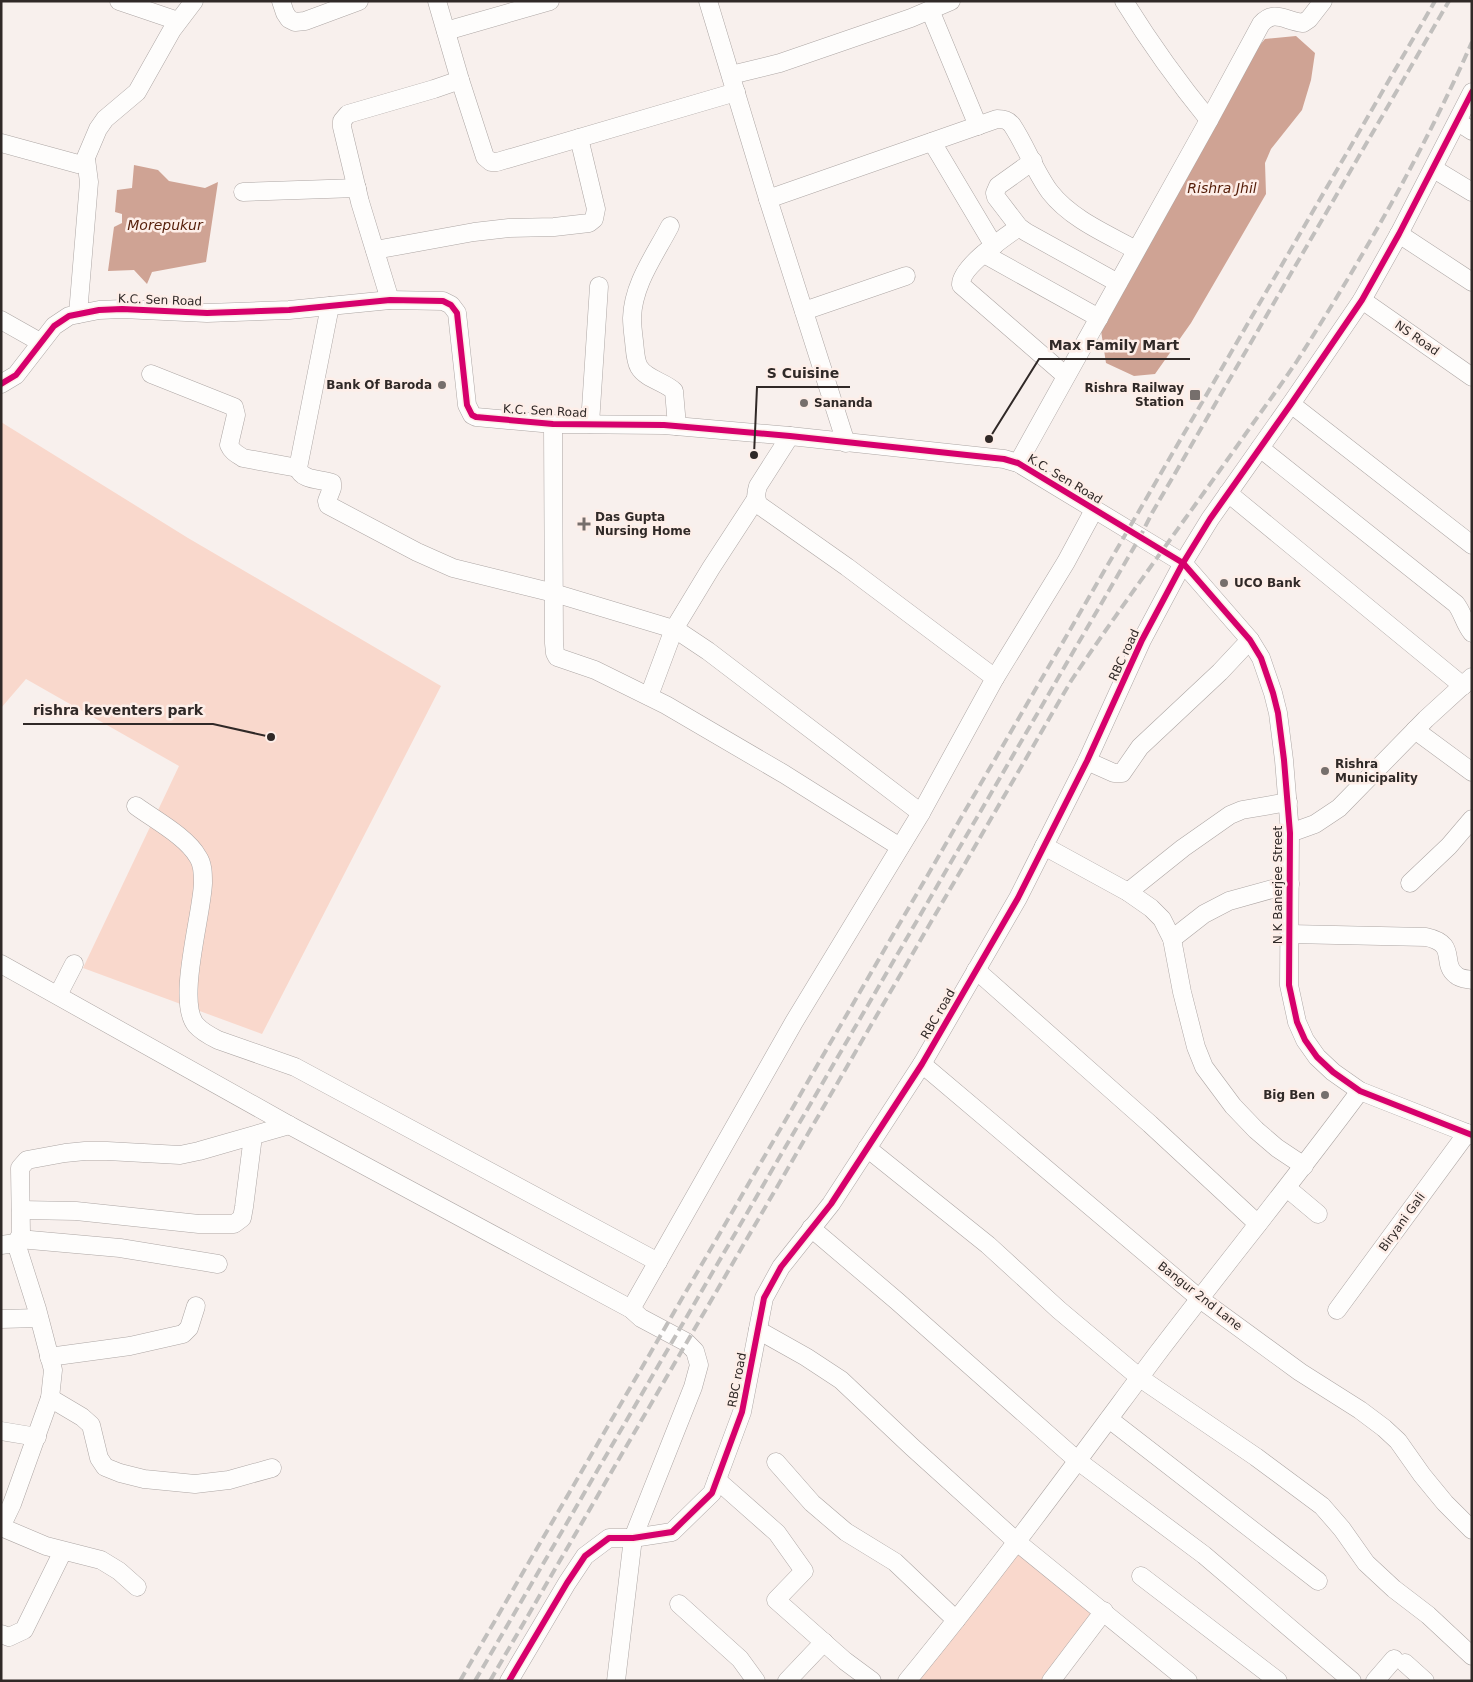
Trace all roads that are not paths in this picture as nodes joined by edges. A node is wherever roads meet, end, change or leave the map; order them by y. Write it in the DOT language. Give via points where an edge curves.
graph roads {
  1 [pos="119,1"];
  2 [pos="194,1"];
  3 [pos="281,1"];
  4 [pos="359,1"];
  5 [pos="437,1"];
  6 [pos="550,1"];
  7 [pos="708,1"];
  8 [pos="1124,1"];
  9 [pos="1323,1"];
  10 [pos="939,5"];
  11 [pos="178,21"];
  12 [pos="446,31"];
  13 [pos="460,80"];
  14 [pos="734,83"];
  15 [pos="1472,92"];
  16 [pos="1209,120"];
  17 [pos="978,126"];
  18 [pos="1465,126"];
  19 [pos="579,138"];
  20 [pos="932,142"];
  21 [pos="1,143"];
  22 [pos="86,159"];
  23 [pos="1033,161"];
  24 [pos="1434,168"];
  25 [pos="357,188"];
  26 [pos="243,192"];
  27 [pos="1472,192"];
  28 [pos="768,199"];
  29 [pos="670,226"];
  30 [pos="1019,227"];
  31 [pos="1399,234"];
  32 [pos="375,250"];
  33 [pos="989,250"];
  34 [pos="1136,250"];
  35 [pos="906,276"];
  36 [pos="1118,282"];
  37 [pos="1472,282"];
  38 [pos="599,286"];
  39 [pos="390,300"];
  40 [pos="1362,300"];
  41 [pos="330,306"];
  42 [pos="804,311"];
  43 [pos="78,314"];
  44 [pos="1098,318"];
  45 [pos="1,320"];
  46 [pos="40,342"];
  47 [pos="151,374"];
  48 [pos="1066,376"];
  49 [pos="1472,377"];
  50 [pos="1,384"];
  51 [pos="1291,404"];
  52 [pos="553,424"];
  53 [pos="590,424"];
  54 [pos="677,426"];
  55 [pos="790,436"];
  56 [pos="846,443"];
  57 [pos="1260,448"];
  58 [pos="1018,463"];
  59 [pos="298,468"];
  60 [pos="1228,493"];
  61 [pos="756,500"];
  62 [pos="1094,510"];
  63 [pos="1472,545"];
  64 [pos="1183,563"];
  65 [pos="554,593"];
  66 [pos="674,629"];
  67 [pos="1472,633"];
  68 [pos="1250,640"];
  69 [pos="995,678"];
  70 [pos="1468,682"];
  71 [pos="649,696"];
  72 [pos="1415,730"];
  73 [pos="1086,761"];
  74 [pos="1472,772"];
  75 [pos="1288,802"];
  76 [pos="136,806"];
  77 [pos="921,813"];
  78 [pos="1472,818"];
  79 [pos="1290,833"];
  80 [pos="1044,846"];
  81 [pos="900,847"];
  82 [pos="1290,884"];
  83 [pos="1410,884"];
  84 [pos="1128,892"];
  85 [pos="1290,934"];
  86 [pos="1172,939"];
  87 [pos="1,964"];
  88 [pos="74,964"];
  89 [pos="976,970"];
  90 [pos="1472,980"];
  91 [pos="58,996"];
  92 [pos="922,1064"];
  93 [pos="1360,1091"];
  94 [pos="289,1126"];
  95 [pos="1470,1134"];
  96 [pos="253,1136"];
  97 [pos="867,1148"];
  98 [pos="1304,1166"];
  99 [pos="1286,1188"];
  100 [pos="21,1210"];
  101 [pos="1318,1214"];
  102 [pos="1258,1224"];
  103 [pos="811,1228"];
  104 [pos="12,1242"];
  105 [pos="658,1262"];
  106 [pos="218,1264"];
  107 [pos="1200,1299"];
  108 [pos="196,1306"];
  109 [pos="631,1309"];
  110 [pos="1337,1310"];
  111 [pos="39,1318"];
  112 [pos="1,1319"];
  113 [pos="758,1330"];
  114 [pos="49,1357"];
  115 [pos="1140,1378"];
  116 [pos="50,1398"];
  117 [pos="1109,1419"];
  118 [pos="1,1431"];
  119 [pos="37,1437"];
  120 [pos="1078,1461"];
  121 [pos="776,1462"];
  122 [pos="272,1468"];
  123 [pos="717,1480"];
  124 [pos="1472,1530"];
  125 [pos="633,1538"];
  126 [pos="1017,1542"];
  127 [pos="63,1551"];
  128 [pos="1141,1576"];
  129 [pos="1318,1581"];
  130 [pos="137,1587"];
  131 [pos="678,1604"];
  132 [pos="1104,1611"];
  133 [pos="956,1620"];
  134 [pos="1,1634"];
  135 [pos="824,1642"];
  136 [pos="1472,1656"];
  137 [pos="509,1681"];
  138 [pos="616,1681"];
  139 [pos="756,1681"];
  140 [pos="787,1681"];
  141 [pos="872,1681"];
  142 [pos="907,1681"];
  143 [pos="1051,1681"];
  144 [pos="1188,1681"];
  145 [pos="1278,1681"];
  146 [pos="1352,1681"];
  147 [pos="1375,1681"];
  148 [pos="1426,1681"];
  1 -- 11 [label="street"];
  2 -- 11 [label="street"];
  3 -- 4 [label="street" via="289,19 300,22"];
  5 -- 12 [label="street"];
  6 -- 12 [label="street"];
  7 -- 14 [label="street"];
  8 -- 16 [label="street" via="1160,57"];
  9 -- 16 [label="street" via="1303,23 1267,17"];
  10 -- 14 [label="street"];
  10 -- 17 [label="street"];
  11 -- 22 [label="street" via="137,92 98,129"];
  12 -- 13 [label="street"];
  13 -- 19 [label="street" via="488,160 497,162"];
  13 -- 25 [label="street" via="345,116 342,127"];
  14 -- 19 [label="street"];
  14 -- 28 [label="street"];
  15 -- 18 [label="street, RBC road"];
  16 -- 34 [label="street"];
  17 -- 20 [label="street"];
  17 -- 23 [label="street" via="997,120 1009,121"];
  18 -- 24 [label="street, RBC road"];
  19 -- 32 [label="street" via="596,209 594,219 589,223 474,232"];
  20 -- 28 [label="street"];
  20 -- 33 [label="street"];
  21 -- 22 [label="street" via="78,164"];
  22 -- 43 [label="street" via="89,182"];
  23 -- 30 [label="street" via="998,186 995,193"];
  23 -- 34 [label="street" via="1049,191 1067,209"];
  24 -- 27 [label="street"];
  24 -- 31 [label="street, RBC road"];
  25 -- 26 [label="street"];
  25 -- 32 [label="street"];
  28 -- 42 [label="street"];
  29 -- 54 [label="street" via="641,280 632,319 640,368 674,391"];
  30 -- 33 [label="street"];
  30 -- 36 [label="street"];
  31 -- 37 [label="street"];
  31 -- 40 [label="street, RBC road"];
  32 -- 39 [label="street"];
  33 -- 44 [label="street"];
  33 -- 48 [label="street" via="964,273 961,285"];
  34 -- 36 [label="street"];
  35 -- 42 [label="street"];
  36 -- 44 [label="street"];
  38 -- 53 [label="street"];
  39 -- 41 [label="street, K.C. Sen Road"];
  39 -- 52 [label="street, K.C. Sen Road" via="437,300 454,308 467,406 472,416"];
  40 -- 49 [label="street, NS Road"];
  40 -- 51 [label="street, RBC road"];
  41 -- 43 [label="street, K.C. Sen Road" via="207,313 110,309"];
  41 -- 59 [label="street"];
  42 -- 56 [label="street"];
  43 -- 46 [label="street, K.C. Sen Road" via="54,326"];
  44 -- 48 [label="street"];
  45 -- 46 [label="street"];
  46 -- 50 [label="street, K.C. Sen Road" via="16,375"];
  47 -- 59 [label="street" via="234,407 236,415 229,445 236,454"];
  48 -- 58 [label="street"];
  51 -- 57 [label="street, RBC road"];
  51 -- 63 [label="street"];
  52 -- 53 [label="street, K.C. Sen Road"];
  52 -- 65 [label="street"];
  53 -- 54 [label="street, K.C. Sen Road"];
  54 -- 55 [label="street, K.C. Sen Road"];
  55 -- 56 [label="street, K.C. Sen Road"];
  55 -- 61 [label="street" via="758,486"];
  56 -- 58 [label="street, K.C. Sen Road"];
  57 -- 60 [label="street, RBC road"];
  57 -- 67 [label="street" via="1456,604"];
  58 -- 62 [label="street, K.C. Sen Road"];
  59 -- 65 [label="street" via="302,475 332,483 327,501 331,507 424,555 453,568"];
  60 -- 64 [label="street, RBC road"];
  60 -- 70 [label="street"];
  61 -- 66 [label="street"];
  61 -- 69 [label="street" via="758,505"];
  62 -- 64 [label="street, K.C. Sen Road"];
  62 -- 69 [label="street"];
  64 -- 68 [label="street, N K Banerjee Street"];
  64 -- 73 [label="street, RBC road" via="1142,640"];
  65 -- 66 [label="street"];
  65 -- 71 [label="street" via="554,653 557,657 595,670"];
  66 -- 71 [label="street"];
  66 -- 77 [label="street" via="708,651"];
  68 -- 73 [label="street" via="1140,747 1122,773 1114,773"];
  68 -- 75 [label="street, N K Banerjee Street" via="1261,658 1278,713"];
  69 -- 77 [label="street"];
  70 -- 72 [label="street"];
  71 -- 81 [label="street" via="784,774"];
  72 -- 74 [label="street"];
  72 -- 79 [label="street" via="1339,808 1315,824"];
  73 -- 80 [label="street, RBC road"];
  75 -- 79 [label="street, N K Banerjee Street"];
  75 -- 84 [label="street" via="1230,815"];
  76 -- 105 [label="street" via="184,841 198,857 202,893 188,990 195,1024 218,1040 295,1067"];
  77 -- 81 [label="street"];
  78 -- 83 [label="street"];
  79 -- 82 [label="street, N K Banerjee Street"];
  80 -- 84 [label="street"];
  80 -- 89 [label="street, RBC road"];
  81 -- 105 [label="street" via="794,1022"];
  82 -- 85 [label="street, N K Banerjee Street"];
  82 -- 86 [label="street" via="1229,901 1204,914"];
  84 -- 86 [label="street" via="1162,919"];
  85 -- 90 [label="street" via="1436,939 1445,948 1454,973"];
  85 -- 93 [label="street, N K Banerjee Street" via="1289,985 1297,1022 1305,1040 1333,1072"];
  86 -- 98 [label="street" via="1182,992 1204,1067 1256,1130"];
  87 -- 91 [label="street"];
  88 -- 91 [label="street"];
  89 -- 92 [label="street, RBC road"];
  89 -- 102 [label="street"];
  91 -- 94 [label="street"];
  92 -- 97 [label="street, RBC road"];
  92 -- 107 [label="street, Bangur 2nd Lane"];
  93 -- 95 [label="street, N K Banerjee Street"];
  93 -- 98 [label="street"];
  94 -- 96 [label="street"];
  94 -- 109 [label="street"];
  95 -- 110 [label="street, Biryani Gali"];
  96 -- 100 [label="street" via="180,1155 107,1151 31,1158 20,1168"];
  96 -- 100 [label="street" via="242,1218 234,1224 199,1224 76,1211"];
  97 -- 103 [label="street, RBC road" via="831,1204"];
  97 -- 115 [label="street" via="988,1245"];
  98 -- 99 [label="street"];
  99 -- 101 [label="street"];
  99 -- 102 [label="street"];
  100 -- 104 [label="street" via="22,1231"];
  102 -- 107 [label="street"];
  103 -- 113 [label="street, RBC road" via="780,1267 764,1298"];
  103 -- 120 [label="street"];
  104 -- 106 [label="street" via="120,1248"];
  104 -- 111 [label="street"];
  105 -- 109 [label="street"];
  107 -- 115 [label="street"];
  107 -- 124 [label="street, Bangur 2nd Lane" via="1384,1428 1398,1441 1445,1503"];
  108 -- 114 [label="street" via="190,1328 184,1334 130,1346"];
  109 -- 125 [label="street" via="640,1318 686,1342 696,1351 700,1365"];
  111 -- 112 [label="street"];
  111 -- 114 [label="street"];
  113 -- 123 [label="street, RBC road" via="742,1412"];
  113 -- 126 [label="street" via="841,1380"];
  114 -- 116 [label="street" via="52,1370"];
  115 -- 117 [label="street"];
  115 -- 136 [label="street" via="1322,1506 1366,1563"];
  116 -- 119 [label="street"];
  116 -- 122 [label="street" via="82,1416 90,1425 99,1458 105,1467 120,1473 195,1484 229,1480"];
  117 -- 120 [label="street"];
  117 -- 129 [label="street"];
  118 -- 119 [label="street"];
  119 -- 127 [label="street" via="1,1526"];
  120 -- 126 [label="street"];
  120 -- 146 [label="street" via="1204,1554"];
  121 -- 133 [label="street" via="812,1503 846,1532 895,1562"];
  123 -- 125 [label="street, RBC road" via="712,1493 672,1532"];
  123 -- 135 [label="street" via="777,1533 804,1571 776,1600"];
  125 -- 137 [label="street, RBC road" via="609,1538 585,1556"];
  125 -- 138 [label="street"];
  126 -- 132 [label="street"];
  126 -- 133 [label="street"];
  127 -- 130 [label="street" via="101,1560"];
  127 -- 134 [label="street" via="24,1630 9,1637"];
  128 -- 145 [label="street"];
  131 -- 139 [label="street" via="740,1659"];
  132 -- 143 [label="street"];
  132 -- 144 [label="street"];
  133 -- 142 [label="street"];
  135 -- 140 [label="street"];
  135 -- 141 [label="street"];
  147 -- 148 [label="street" via="1400,1661"];
}
